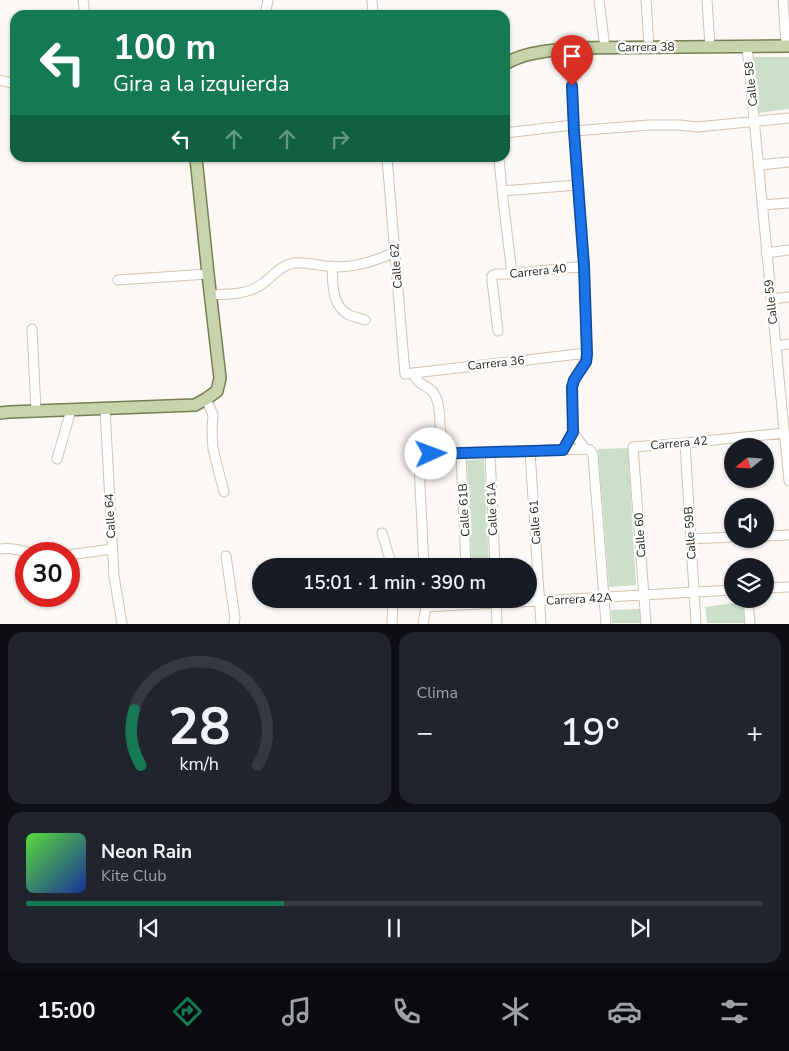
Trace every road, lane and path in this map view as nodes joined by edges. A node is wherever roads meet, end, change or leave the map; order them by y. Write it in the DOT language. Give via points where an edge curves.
graph roads {
  1 [pos="599,0"];
  2 [pos="646,0"];
  3 [pos="707,0"];
  4 [pos="783,0"];
  5 [pos="649,42"];
  6 [pos="747,46"];
  7 [pos="788,46"];
  8 [pos="710,47"];
  9 [pos="570,48"];
  10 [pos="605,48"];
  11 [pos="510,62"];
  12 [pos="789,118"];
  13 [pos="754,122"];
  14 [pos="573,128"];
  15 [pos="510,133"];
  16 [pos="196,162"];
  17 [pos="387,162"];
  18 [pos="499,162"];
  19 [pos="789,162"];
  20 [pos="758,165"];
  21 [pos="578,185"];
  22 [pos="502,191"];
  23 [pos="789,202"];
  24 [pos="762,205"];
  25 [pos="789,250"];
  26 [pos="395,252"];
  27 [pos="766,252"];
  28 [pos="332,266"];
  29 [pos="584,266"];
  30 [pos="512,274"];
  31 [pos="202,275"];
  32 [pos="118,280"];
  33 [pos="210,295"];
  34 [pos="789,297"];
  35 [pos="771,299"];
  36 [pos="365,320"];
  37 [pos="32,329"];
  38 [pos="498,331"];
  39 [pos="789,344"];
  40 [pos="776,346"];
  41 [pos="587,354"];
  42 [pos="409,373"];
  43 [pos="785,396"];
  44 [pos="206,399"];
  45 [pos="105,408"];
  46 [pos="70,410"];
  47 [pos="36,411"];
  48 [pos="0,413"];
  49 [pos="573,432"];
  50 [pos="784,433"];
  51 [pos="440,434"];
  52 [pos="685,443"];
  53 [pos="633,446"];
  54 [pos="563,450"];
  55 [pos="588,450"];
  56 [pos="530,451"];
  57 [pos="490,452"];
  58 [pos="431,454"];
  59 [pos="456,454"];
  60 [pos="57,460"];
  61 [pos="789,481"];
  62 [pos="224,492"];
  63 [pos="382,533"];
  64 [pos="789,535"];
  65 [pos="774,536"];
  66 [pos="724,537"];
  67 [pos="691,539"];
  68 [pos="0,549"];
  69 [pos="15,549"];
  70 [pos="112,549"];
  71 [pos="80,553"];
  72 [pos="226,556"];
  73 [pos="390,558"];
  74 [pos="424,558"];
  75 [pos="465,558"];
  76 [pos="494,558"];
  77 [pos="789,587"];
  78 [pos="774,588"];
  79 [pos="724,590"];
  80 [pos="694,592"];
  81 [pos="644,595"];
  82 [pos="604,597"];
  83 [pos="540,601"];
  84 [pos="393,608"];
  85 [pos="425,608"];
  86 [pos="496,608"];
  87 [pos="749,608"];
  88 [pos="122,624"];
  89 [pos="234,624"];
  90 [pos="392,624"];
  91 [pos="423,624"];
  92 [pos="497,624"];
  93 [pos="541,624"];
  94 [pos="606,624"];
  95 [pos="646,624"];
  96 [pos="696,624"];
  97 [pos="750,624"];
  1 -- 10 [label="street"];
  2 -- 5 [label="street"];
  3 -- 8 [label="street"];
  4 -- 7 [label="street"];
  5 -- 8 [label="main road, Carrera 38"];
  5 -- 10 [label="main road, Carrera 38"];
  6 -- 7 [label="main road, Carrera 38"];
  6 -- 8 [label="main road, Carrera 38"];
  6 -- 13 [label="street, Calle 58"];
  9 -- 10 [label="main road, Carrera 38"];
  9 -- 11 [label="main road, Carrera 38" via="538,52"];
  9 -- 14 [label="street"];
  12 -- 13 [label="street"];
  13 -- 14 [label="street" via="697,127"];
  13 -- 20 [label="street, Calle 59"];
  14 -- 15 [label="street"];
  14 -- 21 [label="street"];
  16 -- 31 [label="main road"];
  17 -- 26 [label="street, Calle 62"];
  18 -- 22 [label="street"];
  19 -- 20 [label="street"];
  20 -- 24 [label="street, Calle 59"];
  21 -- 22 [label="street"];
  21 -- 29 [label="street"];
  22 -- 30 [label="street"];
  23 -- 24 [label="street"];
  24 -- 27 [label="street, Calle 59"];
  25 -- 27 [label="street"];
  26 -- 28 [label="street" via="357,264"];
  26 -- 42 [label="street, Calle 62"];
  27 -- 35 [label="street, Calle 59"];
  28 -- 33 [label="street" via="295,262 249,291"];
  28 -- 36 [label="street" via="336,301 350,315"];
  29 -- 30 [label="street, Carrera 40"];
  29 -- 41 [label="street"];
  30 -- 38 [label="street, Carrera 40" via="492,276"];
  31 -- 32 [label="street"];
  31 -- 33 [label="main road"];
  33 -- 44 [label="main road" via="220,378 217,391"];
  34 -- 35 [label="street"];
  35 -- 40 [label="street, Calle 59"];
  37 -- 47 [label="street"];
  39 -- 40 [label="street"];
  40 -- 43 [label="street, Calle 59"];
  41 -- 42 [label="street, Carrera 36"];
  41 -- 49 [label="street" via="572,387"];
  42 -- 51 [label="street" via="434,393"];
  43 -- 50 [label="street, Calle 59"];
  44 -- 45 [label="main road" via="195,405"];
  44 -- 62 [label="street" via="214,418 213,449"];
  45 -- 46 [label="main road"];
  45 -- 70 [label="street, Calle 64"];
  46 -- 47 [label="main road"];
  46 -- 60 [label="street"];
  47 -- 48 [label="main road"];
  49 -- 54 [label="street"];
  49 -- 55 [label="street"];
  50 -- 52 [label="street, Carrera 42"];
  50 -- 61 [label="street, Calle 59"];
  51 -- 58 [label="street"];
  51 -- 59 [label="street" via="446,447"];
  52 -- 53 [label="street, Carrera 42"];
  52 -- 67 [label="street, Calle 59B"];
  53 -- 81 [label="street, Calle 60"];
  54 -- 55 [label="street"];
  54 -- 56 [label="street"];
  55 -- 82 [label="street" via="593,455"];
  56 -- 57 [label="street"];
  56 -- 83 [label="street, Calle 61"];
  57 -- 59 [label="street"];
  57 -- 76 [label="street, Calle 61A"];
  58 -- 59 [label="street"];
  58 -- 74 [label="street" via="419,465"];
  59 -- 75 [label="street, Calle 61B"];
  63 -- 73 [label="street"];
  64 -- 65 [label="street"];
  66 -- 67 [label="street"];
  67 -- 80 [label="street, Calle 59B"];
  68 -- 69 [label="street"];
  70 -- 71 [label="street"];
  70 -- 88 [label="street, Calle 64"];
  72 -- 89 [label="street"];
  77 -- 78 [label="street"];
  79 -- 80 [label="street, Carrera 42A"];
  80 -- 81 [label="street, Carrera 42A"];
  80 -- 96 [label="street, Calle 59B"];
  81 -- 82 [label="street, Carrera 42A"];
  81 -- 95 [label="street, Calle 60"];
  82 -- 83 [label="street, Carrera 42A"];
  82 -- 94 [label="street"];
  83 -- 93 [label="street, Calle 61"];
  84 -- 90 [label="street"];
  85 -- 91 [label="street"];
  86 -- 92 [label="street"];
  87 -- 97 [label="street"];
}
